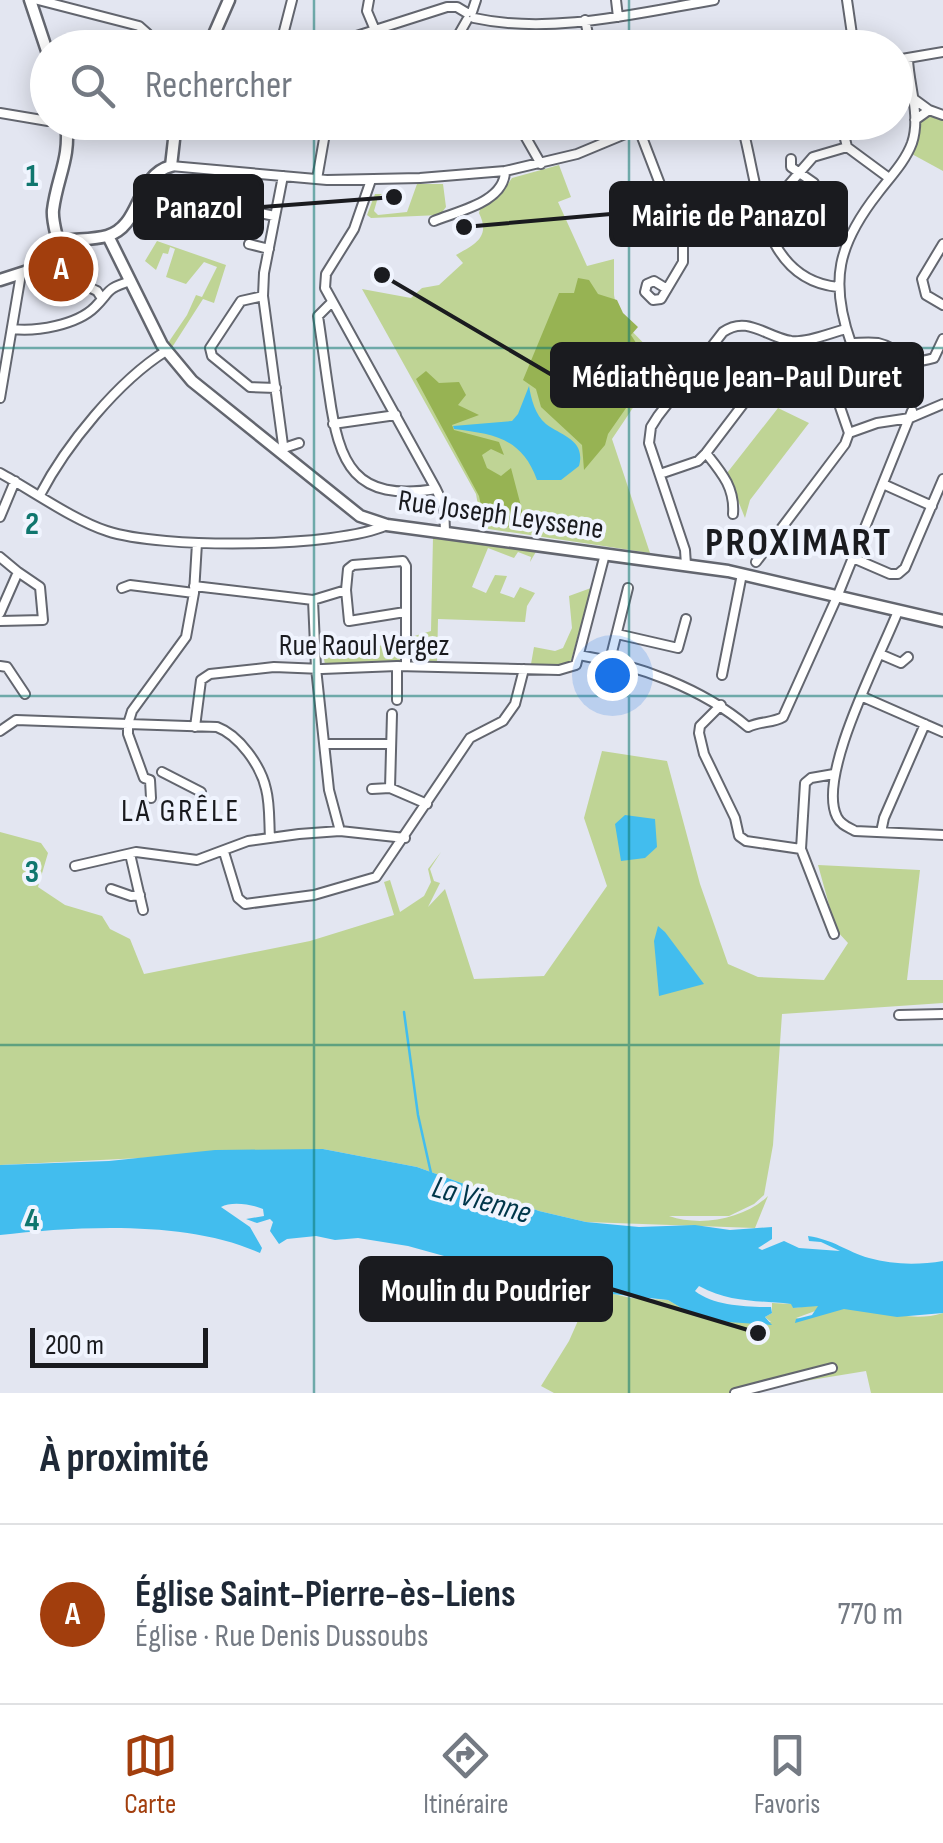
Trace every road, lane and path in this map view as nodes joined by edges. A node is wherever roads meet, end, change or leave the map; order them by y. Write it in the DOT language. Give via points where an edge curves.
graph roads {
  1 [pos="33,0"];
  2 [pos="229,0"];
  3 [pos="292,0"];
  4 [pos="369,0"];
  5 [pos="476,0"];
  6 [pos="616,0"];
  7 [pos="714,0"];
  8 [pos="847,0"];
  9 [pos="450,3"];
  10 [pos="470,16"];
  11 [pos="618,17"];
  12 [pos="584,20"];
  13 [pos="41,30"];
  14 [pos="144,30"];
  15 [pos="216,30"];
  16 [pos="284,30"];
  17 [pos="375,30"];
  18 [pos="462,30"];
  19 [pos="587,30"];
  20 [pos="851,30"];
  21 [pos="943,52"];
  22 [pos="913,58"];
  23 [pos="913,92"];
  24 [pos="914,99"];
  25 [pos="928,110"];
  26 [pos="0,113"];
  27 [pos="943,116"];
  28 [pos="30,118"];
  29 [pos="915,120"];
  30 [pos="913,134"];
  31 [pos="68,140"];
  32 [pos="174,140"];
  33 [pos="324,140"];
  34 [pos="527,140"];
  35 [pos="606,140"];
  36 [pos="642,140"];
  37 [pos="746,140"];
  38 [pos="845,140"];
  39 [pos="912,140"];
  40 [pos="846,146"];
  41 [pos="791,159"];
  42 [pos="541,164"];
  43 [pos="171,166"];
  44 [pos="505,171"];
  45 [pos="798,174"];
  46 [pos="283,176"];
  47 [pos="890,178"];
  48 [pos="317,180"];
  49 [pos="371,180"];
  50 [pos="814,183"];
  51 [pos="760,196"];
  52 [pos="240,209"];
  53 [pos="275,216"];
  54 [pos="434,221"];
  55 [pos="108,236"];
  56 [pos="76,239"];
  57 [pos="58,242"];
  58 [pos="249,244"];
  59 [pos="943,244"];
  60 [pos="268,249"];
  61 [pos="22,274"];
  62 [pos="0,280"];
  63 [pos="132,281"];
  64 [pos="838,286"];
  65 [pos="667,289"];
  66 [pos="100,296"];
  67 [pos="263,296"];
  68 [pos="332,302"];
  69 [pos="943,305"];
  70 [pos="12,328"];
  71 [pos="846,329"];
  72 [pos="943,340"];
  73 [pos="791,341"];
  74 [pos="851,343"];
  75 [pos="166,351"];
  76 [pos="276,388"];
  77 [pos="0,398"];
  78 [pos="943,404"];
  79 [pos="396,415"];
  80 [pos="911,415"];
  81 [pos="333,424"];
  82 [pos="849,433"];
  83 [pos="299,443"];
  84 [pos="281,448"];
  85 [pos="706,454"];
  86 [pos="0,473"];
  87 [pos="660,474"];
  88 [pos="943,480"];
  89 [pos="15,481"];
  90 [pos="883,484"];
  91 [pos="436,489"];
  92 [pos="40,495"];
  93 [pos="932,506"];
  94 [pos="734,514"];
  95 [pos="0,517"];
  96 [pos="372,521"];
  97 [pos="387,525"];
  98 [pos="446,531"];
  99 [pos="364,532"];
  100 [pos="197,543"];
  101 [pos="605,554"];
  102 [pos="0,557"];
  103 [pos="853,558"];
  104 [pos="686,565"];
  105 [pos="18,572"];
  106 [pos="749,576"];
  107 [pos="122,588"];
  108 [pos="628,588"];
  109 [pos="194,590"];
  110 [pos="346,590"];
  111 [pos="836,597"];
  112 [pos="313,600"];
  113 [pos="405,612"];
  114 [pos="898,612"];
  115 [pos="0,613"];
  116 [pos="686,619"];
  117 [pos="0,621"];
  118 [pos="943,621"];
  119 [pos="616,634"];
  120 [pos="880,654"];
  121 [pos="578,655"];
  122 [pos="908,658"];
  123 [pos="610,660"];
  124 [pos="0,666"];
  125 [pos="401,666"];
  126 [pos="316,668"];
  127 [pos="524,669"];
  128 [pos="722,676"];
  129 [pos="25,694"];
  130 [pos="863,696"];
  131 [pos="397,700"];
  132 [pos="721,705"];
  133 [pos="392,714"];
  134 [pos="128,724"];
  135 [pos="925,724"];
  136 [pos="195,727"];
  137 [pos="0,731"];
  138 [pos="943,732"];
  139 [pos="325,744"];
  140 [pos="391,744"];
  141 [pos="138,759"];
  142 [pos="162,772"];
  143 [pos="834,774"];
  144 [pos="150,780"];
  145 [pos="372,788"];
  146 [pos="390,788"];
  147 [pos="201,792"];
  148 [pos="152,798"];
  149 [pos="427,804"];
  150 [pos="340,831"];
  151 [pos="881,832"];
  152 [pos="942,832"];
  153 [pos="270,838"];
  154 [pos="405,838"];
  155 [pos="801,848"];
  156 [pos="224,852"];
  157 [pos="130,854"];
  158 [pos="75,866"];
  159 [pos="110,889"];
  160 [pos="140,895"];
  161 [pos="143,910"];
  162 [pos="834,934"];
  163 [pos="943,1014"];
  164 [pos="899,1015"];
  165 [pos="832,1368"];
  166 [pos="735,1393"];
  1 -- 13 [label="street"];
  1 -- 14 [label="street"];
  2 -- 15 [label="street"];
  3 -- 16 [label="street"];
  4 -- 17 [label="street"];
  5 -- 10 [label="street"];
  6 -- 11 [label="street"];
  7 -- 11 [label="street"];
  8 -- 20 [label="street"];
  9 -- 10 [label="street"];
  9 -- 17 [label="street"];
  10 -- 12 [label="street" via="524,23"];
  10 -- 18 [label="street"];
  11 -- 12 [label="street"];
  12 -- 19 [label="street"];
  21 -- 22 [label="street"];
  23 -- 24 [label="street"];
  24 -- 25 [label="street"];
  24 -- 29 [label="street"];
  25 -- 27 [label="street"];
  25 -- 29 [label="street"];
  26 -- 28 [label="street"];
  29 -- 30 [label="street"];
  31 -- 57 [label="street" via="53,211"];
  32 -- 43 [label="street"];
  33 -- 48 [label="street"];
  34 -- 42 [label="street"];
  35 -- 42 [label="street"];
  36 -- 65 [label="street" via="683,244 684,262"];
  37 -- 51 [label="street"];
  38 -- 40 [label="street"];
  39 -- 47 [label="street"];
  40 -- 45 [label="street" via="813,157"];
  40 -- 47 [label="street"];
  41 -- 45 [label="street"];
  42 -- 44 [label="street"];
  43 -- 46 [label="street"];
  43 -- 55 [label="street" via="152,175 124,226"];
  44 -- 49 [label="street"];
  44 -- 54 [label="street" via="498,192"];
  45 -- 50 [label="street"];
  45 -- 51 [label="street" via="786,188"];
  46 -- 48 [label="street"];
  46 -- 53 [label="street"];
  47 -- 64 [label="street" via="849,236"];
  48 -- 49 [label="street"];
  49 -- 68 [label="street" via="354,229 326,274"];
  51 -- 64 [label="street" via="772,244 787,265"];
  52 -- 53 [label="street"];
  53 -- 60 [label="street"];
  55 -- 56 [label="street"];
  55 -- 63 [label="street, Rue Joseph Leyssene"];
  56 -- 57 [label="street"];
  56 -- 66 [label="street" via="81,276"];
  57 -- 61 [label="street"];
  58 -- 60 [label="street"];
  59 -- 69 [label="street" via="922,279 926,295"];
  60 -- 67 [label="street"];
  61 -- 62 [label="street"];
  61 -- 70 [label="street"];
  63 -- 66 [label="street"];
  63 -- 75 [label="street, Rue Joseph Leyssene"];
  64 -- 71 [label="street"];
  66 -- 70 [label="street" via="88,311 46,329"];
  67 -- 76 [label="street"];
  67 -- 76 [label="street" via="241,301 210,348 250,387"];
  68 -- 79 [label="street"];
  68 -- 81 [label="street" via="318,316"];
  70 -- 77 [label="street"];
  71 -- 73 [label="street"];
  71 -- 74 [label="street"];
  72 -- 74 [label="street" via="934,358 918,363 876,343"];
  73 -- 85 [label="street"];
  73 -- 87 [label="street" via="744,324 723,332 652,426 649,443"];
  74 -- 82 [label="street" via="840,407"];
  75 -- 84 [label="street, Rue Joseph Leyssene" via="192,381"];
  75 -- 92 [label="street" via="131,376"];
  76 -- 84 [label="street"];
  78 -- 80 [label="street"];
  79 -- 81 [label="street"];
  79 -- 91 [label="street"];
  80 -- 82 [label="street"];
  80 -- 90 [label="street"];
  81 -- 91 [label="street" via="344,460 369,482 409,493"];
  82 -- 106 [label="street"];
  83 -- 84 [label="street"];
  84 -- 96 [label="street, Rue Joseph Leyssene"];
  85 -- 87 [label="street"];
  85 -- 94 [label="street" via="728,480"];
  86 -- 89 [label="street"];
  87 -- 104 [label="street"];
  88 -- 93 [label="street"];
  89 -- 92 [label="street"];
  89 -- 95 [label="street"];
  90 -- 93 [label="street"];
  90 -- 103 [label="street"];
  91 -- 98 [label="street"];
  92 -- 100 [label="street" via="111,533"];
  93 -- 103 [label="street" via="898,574"];
  96 -- 97 [label="street, Rue Joseph Leyssene"];
  96 -- 99 [label="street"];
  97 -- 98 [label="street, Rue Joseph Leyssene"];
  97 -- 99 [label="street"];
  98 -- 101 [label="street, Rue Joseph Leyssene"];
  99 -- 100 [label="street"];
  100 -- 109 [label="street"];
  101 -- 104 [label="street, Rue Joseph Leyssene"];
  101 -- 121 [label="street"];
  102 -- 105 [label="street"];
  103 -- 111 [label="street"];
  104 -- 106 [label="street, Rue Joseph Leyssene"];
  105 -- 115 [label="street"];
  105 -- 117 [label="street" via="40,587 44,620"];
  106 -- 111 [label="street, Rue Joseph Leyssene"];
  106 -- 128 [label="street"];
  107 -- 109 [label="street"];
  108 -- 119 [label="street"];
  109 -- 112 [label="street"];
  109 -- 134 [label="street" via="186,637"];
  110 -- 112 [label="street"];
  110 -- 113 [label="street" via="350,621"];
  110 -- 113 [label="street" via="353,564 403,561"];
  111 -- 114 [label="street, Rue Joseph Leyssene"];
  111 -- 132 [label="street" via="783,717 748,727"];
  112 -- 126 [label="street"];
  113 -- 125 [label="street"];
  114 -- 118 [label="street, Rue Joseph Leyssene"];
  114 -- 120 [label="street"];
  116 -- 119 [label="street" via="678,648"];
  119 -- 123 [label="street"];
  120 -- 122 [label="street"];
  120 -- 130 [label="street"];
  121 -- 123 [label="street"];
  121 -- 127 [label="street, Rue Raoul Vergez" via="576,665 559,670"];
  123 -- 132 [label="street"];
  124 -- 129 [label="street"];
  125 -- 126 [label="street, Rue Raoul Vergez"];
  125 -- 127 [label="street, Rue Raoul Vergez"];
  125 -- 131 [label="street"];
  126 -- 136 [label="street, Rue Raoul Vergez" via="210,674 201,680"];
  126 -- 139 [label="street"];
  127 -- 149 [label="street" via="515,704 470,738"];
  130 -- 135 [label="street"];
  130 -- 143 [label="street"];
  132 -- 155 [label="street" via="698,733 739,836"];
  133 -- 140 [label="street"];
  134 -- 136 [label="street"];
  134 -- 137 [label="street" via="16,720"];
  134 -- 141 [label="street"];
  135 -- 138 [label="street"];
  135 -- 151 [label="street"];
  136 -- 153 [label="street" via="230,732 258,768"];
  139 -- 140 [label="street"];
  139 -- 150 [label="street"];
  140 -- 146 [label="street"];
  141 -- 142 [label="street"];
  141 -- 144 [label="street"];
  142 -- 144 [label="street"];
  142 -- 147 [label="street"];
  143 -- 151 [label="street" via="836,815 844,826"];
  143 -- 155 [label="street" via="804,783"];
  144 -- 148 [label="street"];
  145 -- 146 [label="street"];
  146 -- 149 [label="street"];
  149 -- 154 [label="street"];
  150 -- 153 [label="street"];
  150 -- 154 [label="street"];
  151 -- 152 [label="street"];
  153 -- 156 [label="street"];
  154 -- 156 [label="street" via="376,876 245,904"];
  155 -- 162 [label="street"];
  156 -- 157 [label="street" via="198,860"];
  157 -- 158 [label="street"];
  157 -- 160 [label="street"];
  159 -- 160 [label="street"];
  160 -- 161 [label="street"];
  163 -- 164 [label="street"];
  165 -- 166 [label="street"];
}
